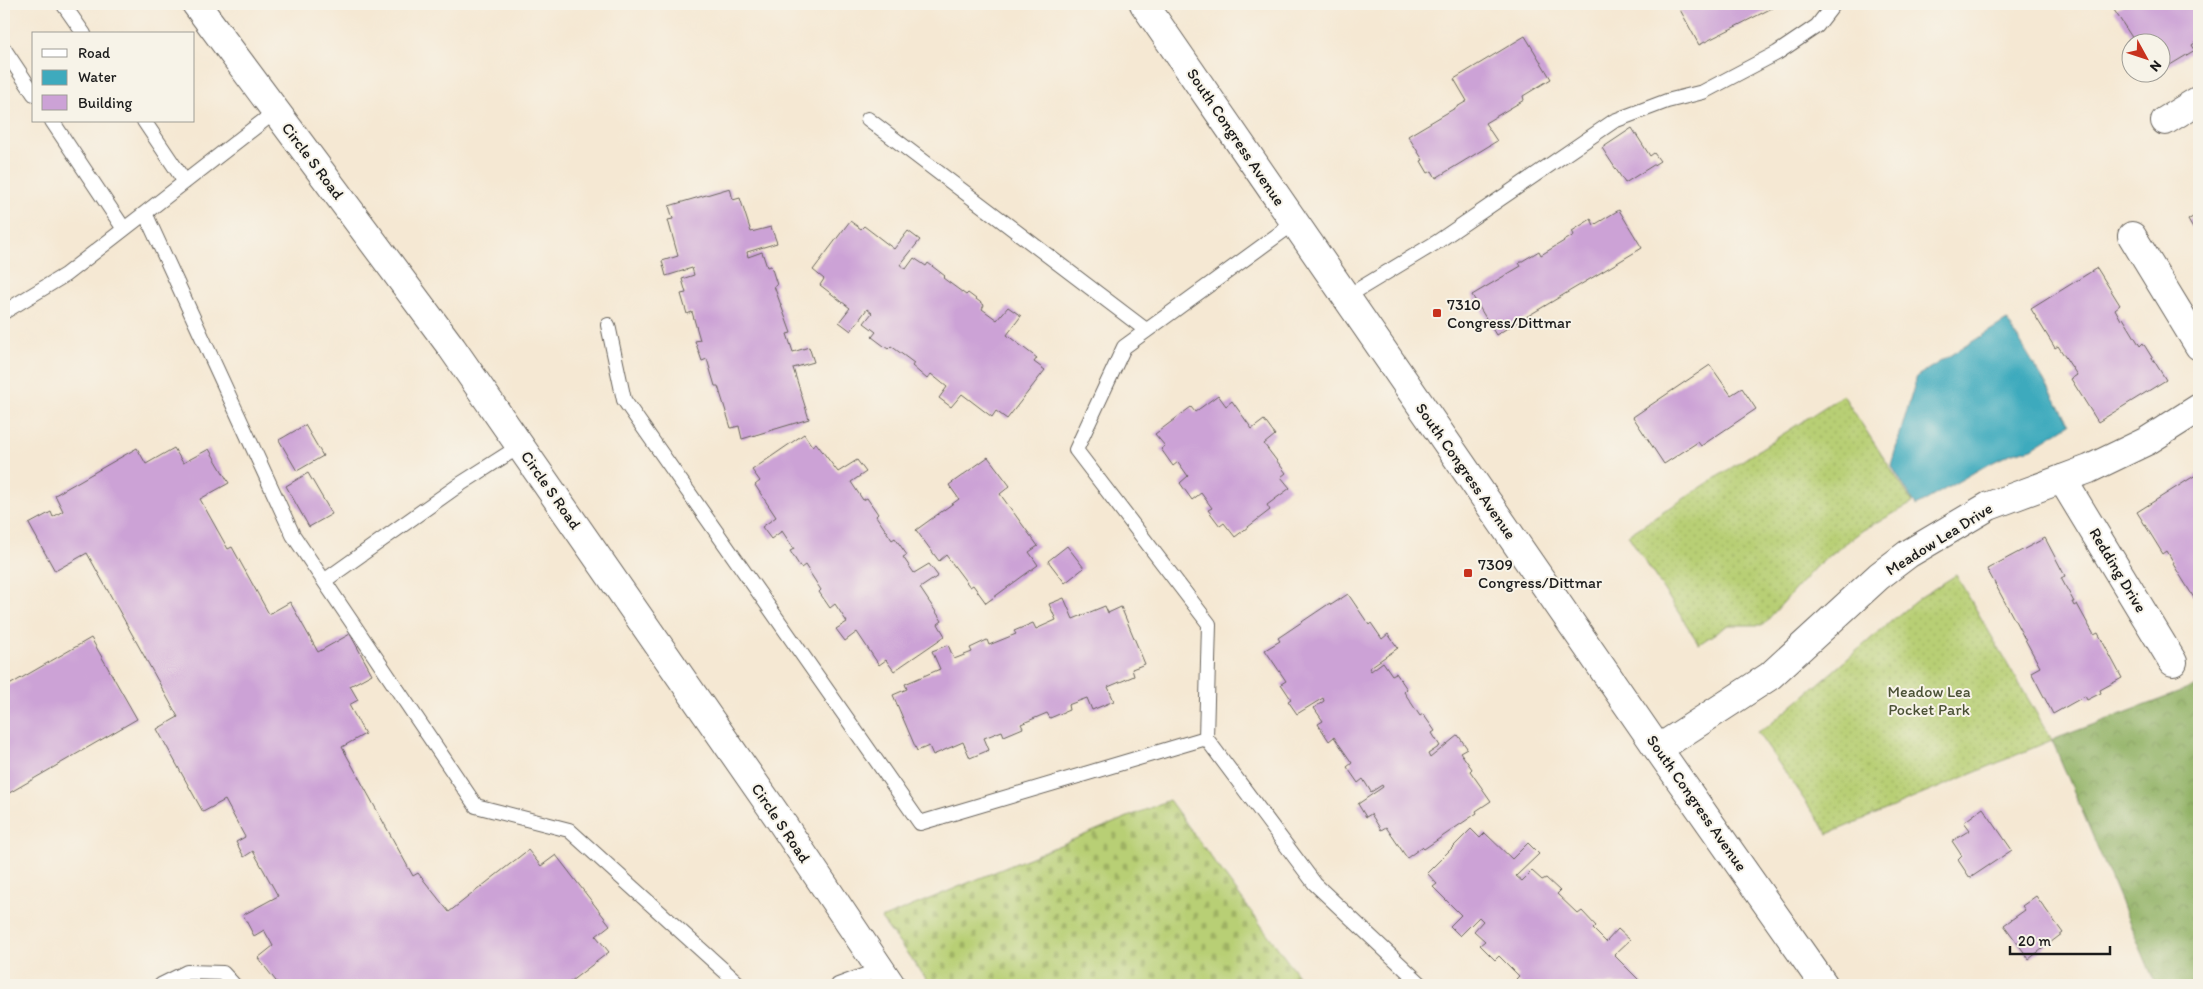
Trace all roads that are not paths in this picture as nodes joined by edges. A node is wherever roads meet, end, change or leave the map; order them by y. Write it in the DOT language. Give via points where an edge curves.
graph roads {
  1 [pos="64,4"];
  2 [pos="196,4"];
  3 [pos="1144,4"];
  4 [pos="1834,4"];
  5 [pos="83,32"];
  6 [pos="4,49"];
  7 [pos="32,91"];
  8 [pos="2199,100"];
  9 [pos="276,111"];
  10 [pos="868,119"];
  11 [pos="2166,121"];
  12 [pos="53,122"];
  13 [pos="145,122"];
  14 [pos="185,182"];
  15 [pos="145,213"];
  16 [pos="1294,223"];
  17 [pos="124,229"];
  18 [pos="2132,236"];
  19 [pos="1346,297"];
  20 [pos="4,312"];
  21 [pos="608,325"];
  22 [pos="1146,330"];
  23 [pos="2199,346"];
  24 [pos="2199,408"];
  25 [pos="520,446"];
  26 [pos="2062,479"];
  27 [pos="324,581"];
  28 [pos="2174,662"];
  29 [pos="1206,738"];
  30 [pos="1658,749"];
  31 [pos="886,977"];
  32 [pos="161,985"];
  33 [pos="234,985"];
  34 [pos="740,985"];
  35 [pos="838,985"];
  36 [pos="1422,985"];
  37 [pos="1824,985"];
  1 -- 5 [label="lane"];
  2 -- 9 [label="street, Circle S Road"];
  3 -- 16 [label="street, South Congress Avenue"];
  4 -- 19 [label="lane" via="1817,26 1703,92 1614,121 1437,242"];
  6 -- 7 [label="lane"];
  8 -- 11 [label="street"];
  9 -- 14 [label="lane"];
  9 -- 25 [label="street, Circle S Road" via="452,348"];
  10 -- 22 [label="lane"];
  12 -- 17 [label="lane"];
  13 -- 14 [label="lane"];
  14 -- 15 [label="lane"];
  15 -- 17 [label="lane"];
  15 -- 27 [label="lane" via="293,535"];
  16 -- 19 [label="street, South Congress Avenue"];
  16 -- 22 [label="lane"];
  17 -- 20 [label="lane" via="65,275"];
  18 -- 23 [label="street"];
  19 -- 30 [label="street, South Congress Avenue"];
  21 -- 29 [label="lane" via="624,400 920,823"];
  22 -- 29 [label="lane" via="1124,347 1076,450 1209,624"];
  24 -- 26 [label="street, Meadow Lea Drive" via="2147,440"];
  25 -- 27 [label="lane"];
  25 -- 31 [label="street, Circle S Road"];
  26 -- 28 [label="street, Redding Drive"];
  26 -- 30 [label="street, Meadow Lea Drive" via="1990,506 1908,554 1879,576 1770,676"];
  27 -- 34 [label="lane" via="476,806 568,830"];
  29 -- 36 [label="lane" via="1315,884"];
  30 -- 37 [label="street, South Congress Avenue"];
  31 -- 35 [label="lane"];
  32 -- 33 [label="lane" via="186,972 223,973"];
}
